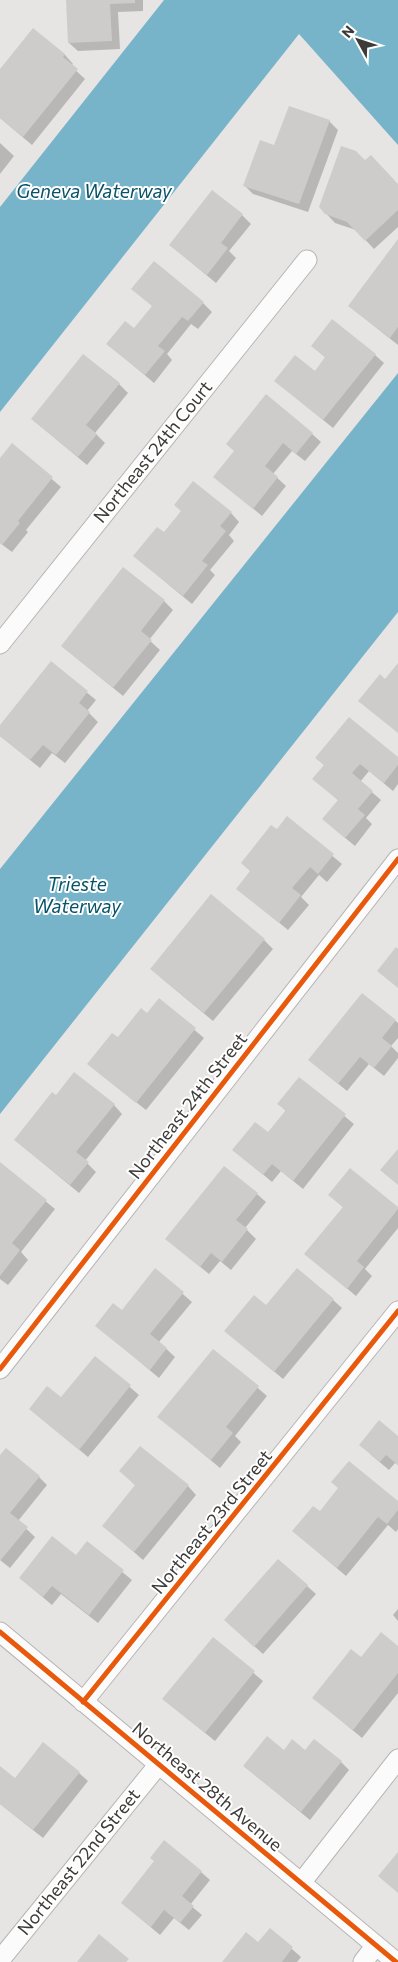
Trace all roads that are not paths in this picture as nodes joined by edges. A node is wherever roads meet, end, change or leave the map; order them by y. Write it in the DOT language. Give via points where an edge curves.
graph roads {
  1 [pos="307,260"];
  2 [pos="0,644"];
  3 [pos="398,859"];
  4 [pos="398,1311"];
  5 [pos="0,1369"];
  6 [pos="0,1632"];
  7 [pos="83,1702"];
  8 [pos="398,1759"];
  9 [pos="159,1764"];
  10 [pos="301,1883"];
  11 [pos="376,1945"];
  12 [pos="0,1960"];
  13 [pos="363,1962"];
  14 [pos="396,1962"];
  1 -- 2 [label="street, Northeast 24th Court"];
  3 -- 5 [label="street, Northeast 24th Street"];
  4 -- 7 [label="street, Northeast 23rd Street"];
  6 -- 7 [label="street, Northeast 28th Avenue"];
  7 -- 9 [label="street, Northeast 28th Avenue"];
  8 -- 10 [label="street"];
  9 -- 10 [label="street, Northeast 28th Avenue"];
  9 -- 12 [label="street, Northeast 22nd Street"];
  10 -- 11 [label="street, Northeast 28th Avenue"];
  11 -- 13 [label="street"];
  11 -- 14 [label="street, Northeast 28th Avenue"];
}
